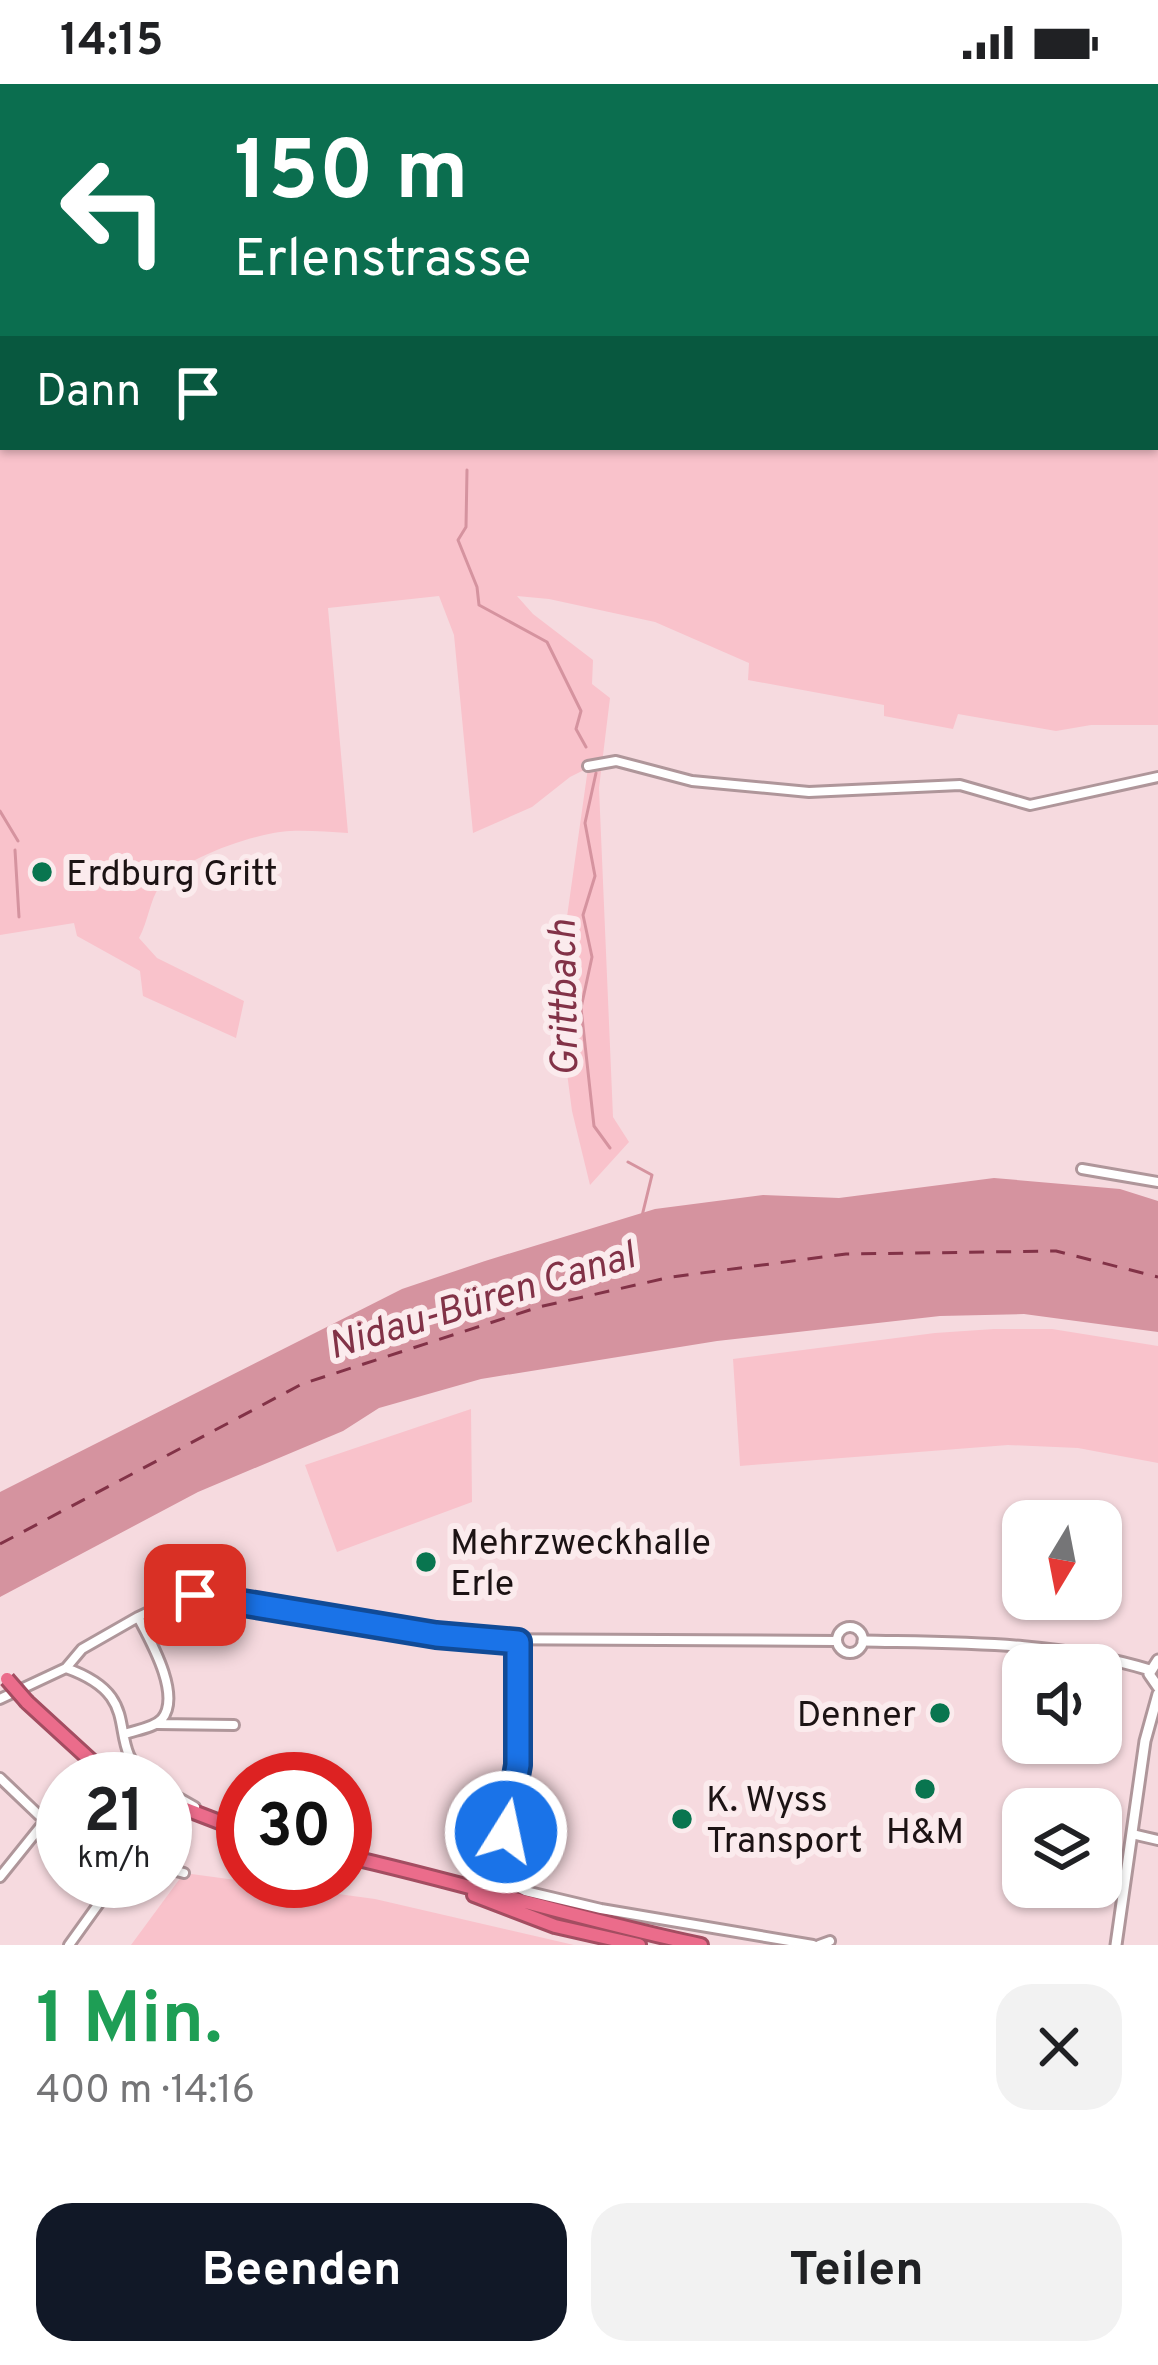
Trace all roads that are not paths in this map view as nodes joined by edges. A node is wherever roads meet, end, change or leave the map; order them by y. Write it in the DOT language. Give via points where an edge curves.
graph roads {
  1 [pos="597,763"];
  2 [pos="1158,777"];
  3 [pos="1082,1169"];
  4 [pos="1158,1182"];
  5 [pos="138,1617"];
  6 [pos="837,1641"];
  7 [pos="863,1641"];
  8 [pos="518,1642"];
  9 [pos="1158,1660"];
  10 [pos="66,1668"];
  11 [pos="1150,1670"];
  12 [pos="4,1675"];
  13 [pos="1158,1691"];
  14 [pos="0,1700"];
  15 [pos="156,1724"];
  16 [pos="234,1725"];
  17 [pos="125,1734"];
  18 [pos="80,1752"];
  19 [pos="129,1752"];
  20 [pos="0,1778"];
  21 [pos="36,1812"];
  22 [pos="36,1832"];
  23 [pos="1132,1834"];
  24 [pos="1158,1840"];
  25 [pos="372,1867"];
  26 [pos="0,1877"];
  27 [pos="96,1908"];
  28 [pos="574,1925"];
  29 [pos="830,1941"];
  30 [pos="69,1945"];
  31 [pos="639,1945"];
  32 [pos="701,1945"];
  33 [pos="816,1945"];
  34 [pos="1116,1945"];
  1 -- 2 [label="street" via="809,792 960,785 1030,805"];
  3 -- 4 [label="street"];
  5 -- 8 [label="street" via="176,1599 209,1596"];
  5 -- 10 [label="street" via="82,1648"];
  5 -- 15 [label="street" via="166,1683"];
  6 -- 7 [label="street" via="850,1654"];
  6 -- 7 [label="street" via="850,1627"];
  6 -- 8 [label="street"];
  7 -- 11 [label="main road" via="1011,1643"];
  8 -- 33 [label="street" via="518,1765 503,1880 601,1909"];
  9 -- 11 [label="main road"];
  10 -- 14 [label="street"];
  10 -- 17 [label="street" via="105,1687"];
  11 -- 13 [label="main road"];
  12 -- 18 [label="highway, bridge"];
  13 -- 23 [label="main road"];
  15 -- 16 [label="street"];
  15 -- 17 [label="street"];
  17 -- 19 [label="street"];
  20 -- 21 [label="street"];
  22 -- 26 [label="street"];
  23 -- 24 [label="street"];
  23 -- 34 [label="main road"];
  25 -- 28 [label="highway"];
  27 -- 30 [label="street"];
  28 -- 31 [label="highway"];
  28 -- 32 [label="highway"];
  29 -- 33 [label="street"];
}
